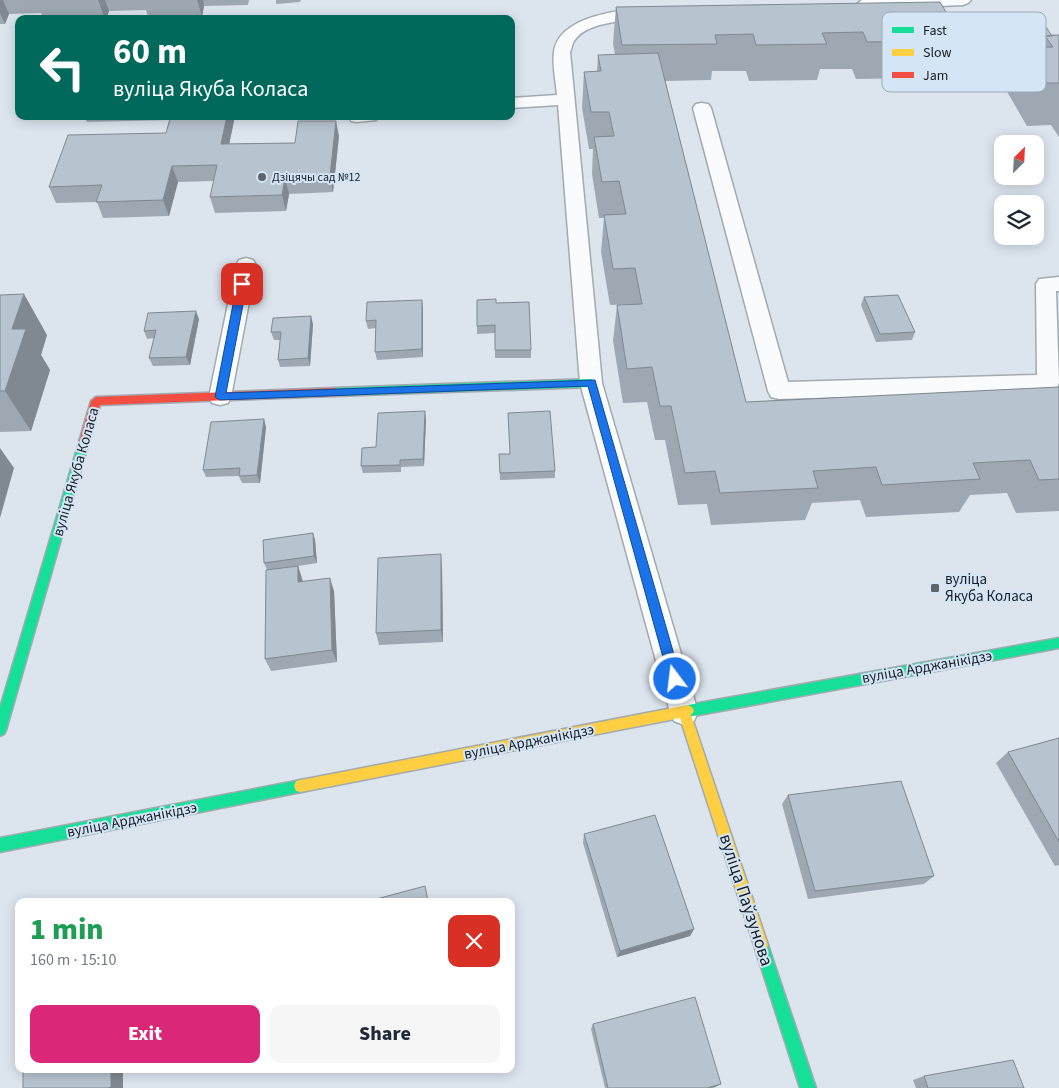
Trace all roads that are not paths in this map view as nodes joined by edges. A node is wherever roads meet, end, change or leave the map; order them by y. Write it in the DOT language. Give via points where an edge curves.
graph roads {
  1 [pos="962,0"];
  2 [pos="845,5"];
  3 [pos="638,7"];
  4 [pos="668,12"];
  5 [pos="567,99"];
  6 [pos="515,103"];
  7 [pos="702,108"];
  8 [pos="246,265"];
  9 [pos="1059,284"];
  10 [pos="592,383"];
  11 [pos="220,397"];
  12 [pos="1059,643"];
  13 [pos="684,712"];
  14 [pos="0,730"];
  15 [pos="0,845"];
  16 [pos="808,1088"];
  1 -- 2 [label="lane"];
  3 -- 4 [label="lane"];
  3 -- 5 [label="lane" via="583,26 568,37 562,52"];
  5 -- 6 [label="lane"];
  5 -- 10 [label="lane"];
  7 -- 9 [label="lane" via="779,391 1048,383 1046,284"];
  8 -- 11 [label="lane"];
  10 -- 11 [label="street, вуліца Якуба Коласа"];
  10 -- 13 [label="lane"];
  11 -- 14 [label="street, вуліца Якуба Коласа" via="96,401"];
  12 -- 13 [label="street, вуліца Арджанікідзэ"];
  13 -- 15 [label="street, вуліца Арджанікідзэ"];
  13 -- 16 [label="street, вуліца Паўзунова"];
}
